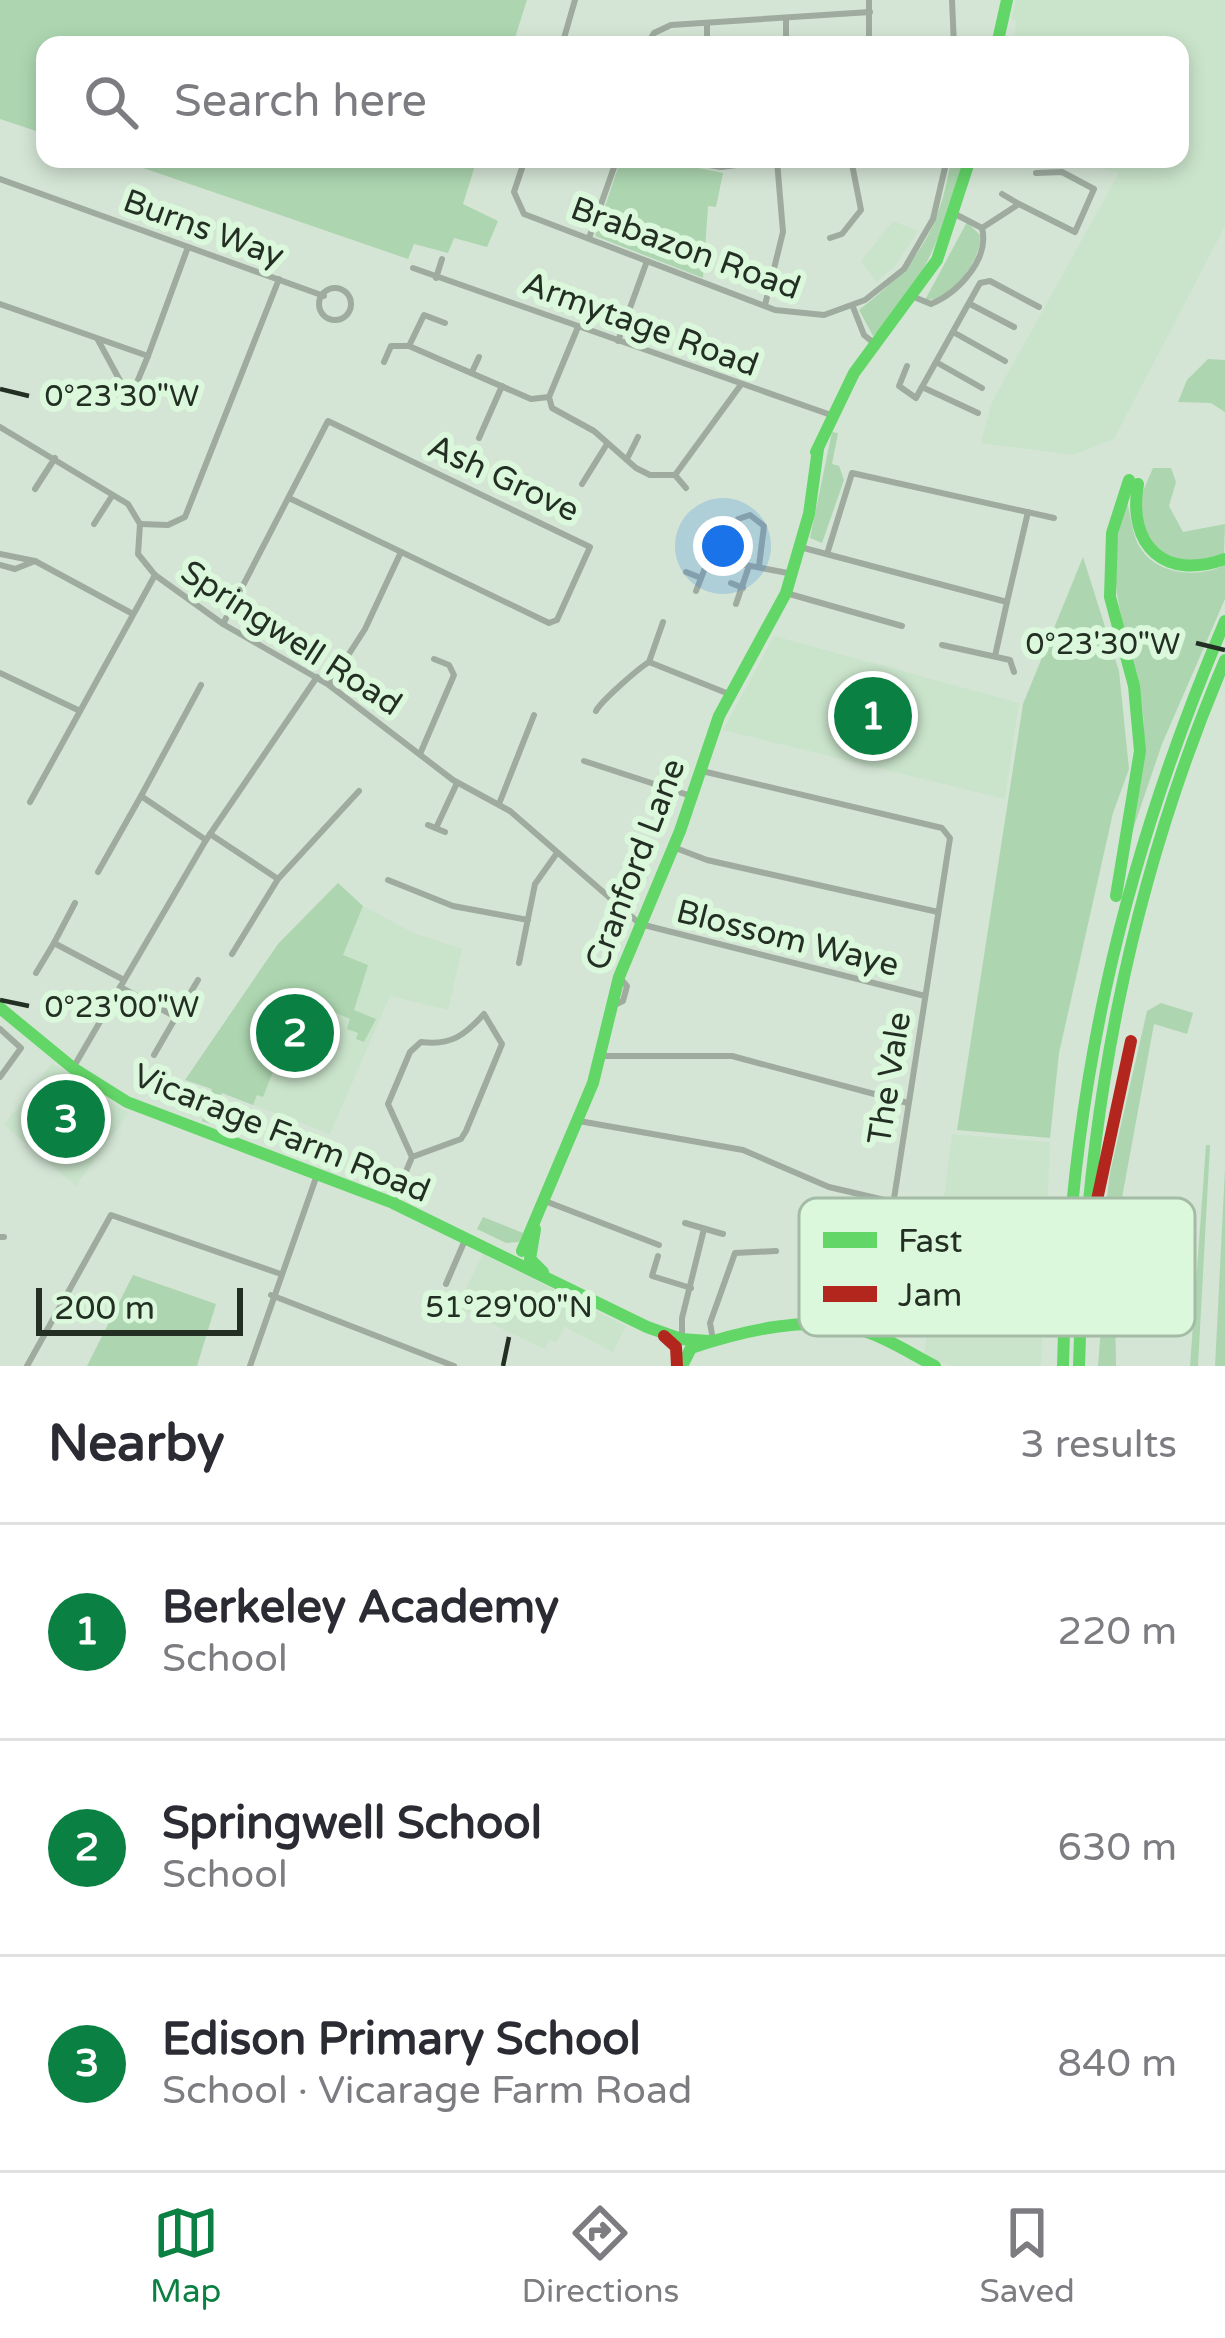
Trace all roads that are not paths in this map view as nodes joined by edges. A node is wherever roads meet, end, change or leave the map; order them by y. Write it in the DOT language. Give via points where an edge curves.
graph roads {
  1 [pos="574,0"];
  2 [pos="869,0"];
  3 [pos="952,0"];
  4 [pos="1007,0"];
  5 [pos="870,12"];
  6 [pos="786,18"];
  7 [pos="707,23"];
  8 [pos="564,36"];
  9 [pos="655,36"];
  10 [pos="707,36"];
  11 [pos="786,36"];
  12 [pos="869,36"];
  13 [pos="954,36"];
  14 [pos="999,36"];
  15 [pos="523,168"];
  16 [pos="614,168"];
  17 [pos="781,168"];
  18 [pos="853,168"];
  19 [pos="943,168"];
  20 [pos="968,168"];
  21 [pos="1036,172"];
  22 [pos="0,179"];
  23 [pos="1002,194"];
  24 [pos="1019,204"];
  25 [pos="957,215"];
  26 [pos="982,228"];
  27 [pos="589,238"];
  28 [pos="830,238"];
  29 [pos="188,247"];
  30 [pos="442,260"];
  31 [pos="647,261"];
  32 [pos="413,268"];
  33 [pos="436,278"];
  34 [pos="279,279"];
  35 [pos="324,296"];
  36 [pos="914,297"];
  37 [pos="947,297"];
  38 [pos="0,304"];
  39 [pos="765,306"];
  40 [pos="853,307"];
  41 [pos="966,307"];
  42 [pos="1039,307"];
  43 [pos="445,323"];
  44 [pos="578,326"];
  45 [pos="1014,327"];
  46 [pos="952,332"];
  47 [pos="98,339"];
  48 [pos="618,341"];
  49 [pos="875,344"];
  50 [pos="409,346"];
  51 [pos="148,356"];
  52 [pos="479,357"];
  53 [pos="1005,361"];
  54 [pos="384,362"];
  55 [pos="936,362"];
  56 [pos="907,366"];
  57 [pos="472,373"];
  58 [pos="502,386"];
  59 [pos="740,386"];
  60 [pos="922,387"];
  61 [pos="982,388"];
  62 [pos="549,397"];
  63 [pos="978,413"];
  64 [pos="830,415"];
  65 [pos="0,428"];
  66 [pos="638,437"];
  67 [pos="478,438"];
  68 [pos="607,444"];
  69 [pos="55,458"];
  70 [pos="628,458"];
  71 [pos="675,475"];
  72 [pos="582,484"];
  73 [pos="686,488"];
  74 [pos="35,489"];
  75 [pos="112,496"];
  76 [pos="289,498"];
  77 [pos="1028,510"];
  78 [pos="1054,518"];
  79 [pos="94,524"];
  80 [pos="140,524"];
  81 [pos="800,547"];
  82 [pos="400,552"];
  83 [pos="0,554"];
  84 [pos="827,554"];
  85 [pos="715,557"];
  86 [pos="1225,559"];
  87 [pos="35,561"];
  88 [pos="0,565"];
  89 [pos="759,566"];
  90 [pos="748,568"];
  91 [pos="686,572"];
  92 [pos="793,574"];
  93 [pos="154,575"];
  94 [pos="701,578"];
  95 [pos="731,583"];
  96 [pos="742,588"];
  97 [pos="696,591"];
  98 [pos="786,593"];
  99 [pos="1007,602"];
  100 [pos="736,604"];
  101 [pos="133,614"];
  102 [pos="1225,621"];
  103 [pos="663,622"];
  104 [pos="223,624"];
  105 [pos="902,626"];
  106 [pos="942,645"];
  107 [pos="994,656"];
  108 [pos="434,659"];
  109 [pos="1225,660"];
  110 [pos="650,662"];
  111 [pos="1014,672"];
  112 [pos="0,674"];
  113 [pos="317,677"];
  114 [pos="201,685"];
  115 [pos="329,685"];
  116 [pos="729,694"];
  117 [pos="80,711"];
  118 [pos="596,711"];
  119 [pos="534,715"];
  120 [pos="420,754"];
  121 [pos="584,761"];
  122 [pos="699,770"];
  123 [pos="457,783"];
  124 [pos="358,791"];
  125 [pos="141,796"];
  126 [pos="691,796"];
  127 [pos="30,802"];
  128 [pos="499,804"];
  129 [pos="436,828"];
  130 [pos="208,837"];
  131 [pos="674,848"];
  132 [pos="557,853"];
  133 [pos="98,872"];
  134 [pos="278,879"];
  135 [pos="388,880"];
  136 [pos="75,903"];
  137 [pos="939,912"];
  138 [pos="528,920"];
  139 [pos="640,924"];
  140 [pos="54,943"];
  141 [pos="1110,944"];
  142 [pos="232,954"];
  143 [pos="519,964"];
  144 [pos="36,973"];
  145 [pos="198,980"];
  146 [pos="122,983"];
  147 [pos="925,996"];
  148 [pos="0,1008"];
  149 [pos="13,1017"];
  150 [pos="176,1017"];
  151 [pos="1,1030"];
  152 [pos="1131,1041"];
  153 [pos="154,1055"];
  154 [pos="602,1056"];
  155 [pos="73,1068"];
  156 [pos="0,1077"];
  157 [pos="908,1103"];
  158 [pos="578,1120"];
  159 [pos="412,1157"];
  160 [pos="318,1172"];
  161 [pos="876,1198"];
  162 [pos="894,1198"];
  163 [pos="1071,1198"];
  164 [pos="1086,1198"];
  165 [pos="1097,1198"];
  166 [pos="544,1200"];
  167 [pos="393,1204"];
  168 [pos="685,1223"];
  169 [pos="704,1229"];
  170 [pos="722,1234"];
  171 [pos="466,1237"];
  172 [pos="659,1245"];
  173 [pos="776,1251"];
  174 [pos="658,1256"];
  175 [pos="523,1258"];
  176 [pos="278,1273"];
  177 [pos="446,1284"];
  178 [pos="691,1288"];
  179 [pos="271,1295"];
  180 [pos="799,1330"];
  181 [pos="874,1336"];
  182 [pos="1064,1336"];
  183 [pos="711,1340"];
  184 [pos="683,1350"];
  185 [pos="926,1364"];
  186 [pos="27,1366"];
  187 [pos="250,1366"];
  188 [pos="454,1366"];
  189 [pos="1063,1366"];
  1 -- 8 [label="street"];
  2 -- 5 [label="street"];
  3 -- 13 [label="street"];
  4 -- 14 [label="main road"];
  5 -- 6 [label="street"];
  5 -- 12 [label="street"];
  6 -- 7 [label="street"];
  6 -- 11 [label="street"];
  7 -- 9 [label="street" via="663,27"];
  7 -- 10 [label="street"];
  15 -- 27 [label="street, Brabazon Road" via="516,206"];
  16 -- 27 [label="street"];
  17 -- 39 [label="street" via="783,232"];
  18 -- 28 [label="street" via="861,209"];
  19 -- 40 [label="street" via="920,248 884,288"];
  20 -- 25 [label="main road, Cranford Lane"];
  21 -- 24 [label="street" via="1062,172 1094,189 1093,200 1075,232"];
  22 -- 29 [label="street, Burns Way"];
  23 -- 24 [label="street"];
  24 -- 26 [label="street"];
  25 -- 26 [label="street"];
  25 -- 36 [label="main road, Cranford Lane"];
  26 -- 37 [label="street" via="982,252"];
  27 -- 31 [label="street, Brabazon Road"];
  29 -- 34 [label="street, Burns Way"];
  29 -- 51 [label="street"];
  30 -- 33 [label="street"];
  31 -- 39 [label="street, Brabazon Road"];
  31 -- 48 [label="street"];
  32 -- 33 [label="street, Armytage Road"];
  33 -- 44 [label="street, Armytage Road"];
  34 -- 35 [label="street, Burns Way"];
  34 -- 80 [label="street" via="185,517"];
  35 -- 35 [label="street, Burns Way" via="336,286 348,292 335,323 321,311"];
  36 -- 37 [label="street" via="932,304"];
  36 -- 49 [label="main road, Cranford Lane"];
  37 -- 41 [label="street"];
  38 -- 47 [label="street"];
  39 -- 40 [label="street, Brabazon Road" via="801,316"];
  40 -- 49 [label="street"];
  41 -- 42 [label="street" via="990,281"];
  41 -- 45 [label="street"];
  41 -- 46 [label="street"];
  43 -- 50 [label="street" via="424,315"];
  44 -- 48 [label="street, Armytage Road"];
  44 -- 62 [label="street"];
  46 -- 53 [label="street"];
  46 -- 55 [label="street"];
  47 -- 51 [label="street"];
  47 -- 51 [label="street" via="130,399"];
  48 -- 59 [label="street, Armytage Road"];
  49 -- 64 [label="main road, Cranford Lane"];
  50 -- 54 [label="street" via="392,346"];
  50 -- 57 [label="street"];
  52 -- 57 [label="street"];
  55 -- 60 [label="street"];
  55 -- 61 [label="street"];
  56 -- 60 [label="street" via="899,386 916,398"];
  57 -- 58 [label="street"];
  58 -- 62 [label="street" via="531,399"];
  58 -- 67 [label="street"];
  59 -- 64 [label="street, Armytage Road"];
  59 -- 71 [label="street"];
  60 -- 63 [label="street"];
  62 -- 68 [label="street"];
  64 -- 81 [label="main road, Cranford Lane"];
  65 -- 69 [label="street, Springwell Road"];
  66 -- 70 [label="street"];
  68 -- 70 [label="street"];
  68 -- 72 [label="street"];
  69 -- 74 [label="street"];
  69 -- 75 [label="street, Springwell Road"];
  70 -- 71 [label="street" via="650,476"];
  71 -- 73 [label="street"];
  75 -- 79 [label="street"];
  75 -- 80 [label="street, Springwell Road"];
  76 -- 82 [label="street, Ash Grove"];
  76 -- 82 [label="street, Ash Grove" via="323,424 332,422 590,547 549,623"];
  76 -- 104 [label="street, Ash Grove"];
  77 -- 78 [label="street"];
  77 -- 84 [label="street" via="852,472"];
  77 -- 99 [label="street"];
  80 -- 93 [label="street, Springwell Road" via="138,554"];
  81 -- 84 [label="street"];
  81 -- 92 [label="main road, Cranford Lane"];
  82 -- 115 [label="street"];
  83 -- 87 [label="street"];
  84 -- 99 [label="street"];
  85 -- 89 [label="street" via="738,519 750,515 764,526"];
  85 -- 90 [label="street"];
  85 -- 94 [label="street"];
  86 -- 141 [label="main road" via="1186,569 1155,556 1135,528 1133,482 1112,533 1110,597 1134,686 1140,751"];
  87 -- 88 [label="street"];
  87 -- 101 [label="street"];
  89 -- 90 [label="street"];
  89 -- 92 [label="street"];
  90 -- 96 [label="street"];
  91 -- 94 [label="street"];
  92 -- 98 [label="main road, Cranford Lane"];
  93 -- 101 [label="street"];
  93 -- 104 [label="street, Springwell Road"];
  94 -- 97 [label="street"];
  95 -- 96 [label="street"];
  96 -- 100 [label="street"];
  98 -- 105 [label="street"];
  98 -- 116 [label="main road, Cranford Lane"];
  99 -- 107 [label="street"];
  101 -- 117 [label="street"];
  102 -- 141 [label="main road" via="1153,799"];
  103 -- 110 [label="street"];
  104 -- 113 [label="street, Springwell Road"];
  106 -- 107 [label="street"];
  107 -- 111 [label="street" via="1012,661"];
  108 -- 120 [label="street" via="454,675"];
  109 -- 164 [label="main road" via="1166,812 1119,978"];
  110 -- 116 [label="street"];
  110 -- 118 [label="street"];
  112 -- 117 [label="street"];
  113 -- 115 [label="street, Springwell Road"];
  113 -- 130 [label="street"];
  114 -- 125 [label="street"];
  115 -- 120 [label="street, Springwell Road"];
  116 -- 122 [label="main road, Cranford Lane"];
  117 -- 127 [label="street"];
  119 -- 128 [label="street"];
  120 -- 123 [label="street, Springwell Road"];
  121 -- 126 [label="street"];
  122 -- 126 [label="main road, Cranford Lane"];
  122 -- 137 [label="street, The Vale" via="948,832"];
  123 -- 128 [label="street, Springwell Road"];
  123 -- 129 [label="street"];
  124 -- 134 [label="street"];
  125 -- 130 [label="street"];
  125 -- 133 [label="street"];
  126 -- 131 [label="main road, Cranford Lane"];
  128 -- 132 [label="street, Springwell Road"];
  130 -- 134 [label="street"];
  130 -- 146 [label="street"];
  131 -- 137 [label="street"];
  131 -- 139 [label="main road, Cranford Lane"];
  132 -- 138 [label="street" via="538,878"];
  132 -- 139 [label="street, Springwell Road"];
  134 -- 142 [label="street"];
  135 -- 138 [label="street" via="453,906"];
  136 -- 140 [label="street"];
  137 -- 147 [label="street, The Vale"];
  138 -- 143 [label="street"];
  139 -- 147 [label="street, Blossom Waye"];
  139 -- 154 [label="main road, Cranford Lane"];
  140 -- 144 [label="street"];
  140 -- 146 [label="street"];
  141 -- 163 [label="main road"];
  145 -- 150 [label="street"];
  146 -- 150 [label="street"];
  146 -- 155 [label="street"];
  147 -- 157 [label="street, The Vale"];
  148 -- 149 [label="main road, Vicarage Farm Road"];
  149 -- 151 [label="street"];
  149 -- 155 [label="main road, Vicarage Farm Road"];
  150 -- 153 [label="street"];
  151 -- 156 [label="street" via="21,1048"];
  152 -- 165 [label="main road"];
  154 -- 157 [label="street" via="732,1056"];
  154 -- 158 [label="main road, Cranford Lane"];
  155 -- 160 [label="main road, Vicarage Farm Road" via="146,1110"];
  157 -- 162 [label="street, The Vale"];
  158 -- 161 [label="street" via="743,1150"];
  158 -- 166 [label="main road, Cranford Lane"];
  159 -- 159 [label="street" via="466,1131 502,1044 484,1013 464,1035 421,1042 410,1052 388,1104"];
  159 -- 167 [label="street"];
  160 -- 167 [label="main road, Vicarage Farm Road"];
  160 -- 176 [label="street"];
  166 -- 172 [label="street"];
  166 -- 175 [label="main road, Cranford Lane"];
  167 -- 171 [label="main road, Vicarage Farm Road"];
  168 -- 169 [label="street"];
  169 -- 170 [label="street"];
  169 -- 178 [label="street"];
  171 -- 175 [label="main road, Vicarage Farm Road"];
  171 -- 177 [label="street"];
  173 -- 183 [label="street" via="735,1253"];
  174 -- 178 [label="street" via="652,1276"];
  175 -- 184 [label="main road, Vicarage Farm Road"];
  176 -- 179 [label="street"];
  176 -- 186 [label="street" via="111,1215"];
  178 -- 184 [label="street"];
  179 -- 187 [label="street"];
  179 -- 188 [label="street"];
  180 -- 183 [label="main road"];
  181 -- 185 [label="main road"];
  182 -- 189 [label="main road"];
  183 -- 184 [label="main road"];
}
